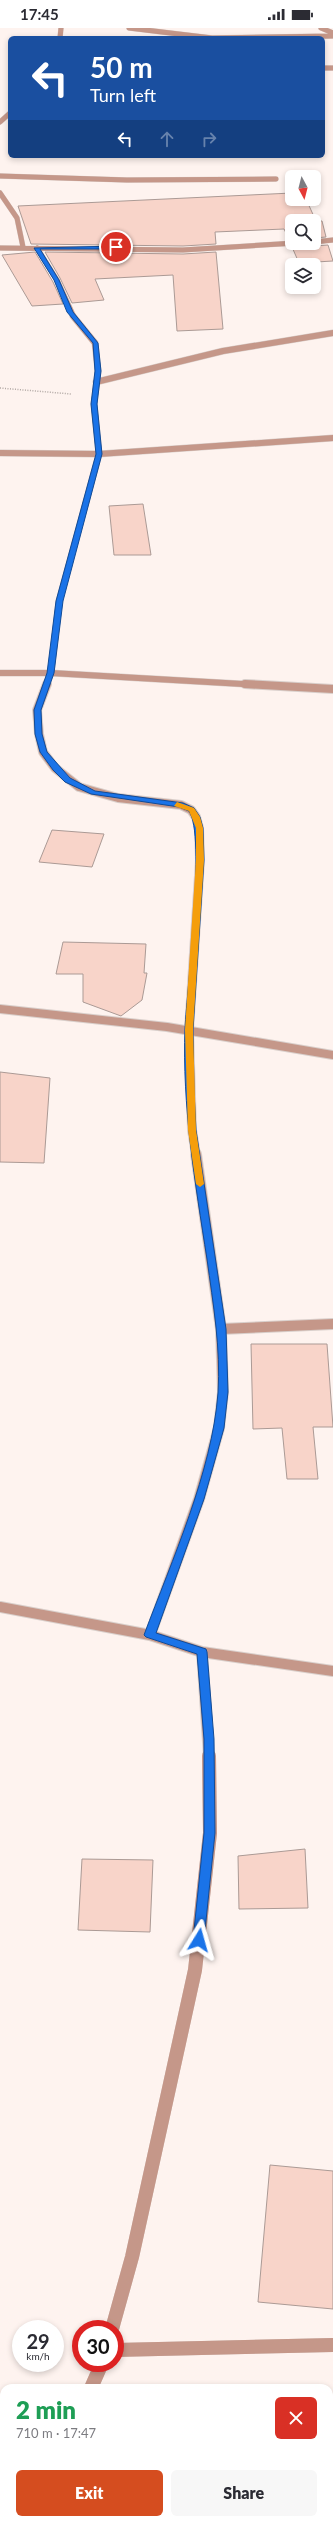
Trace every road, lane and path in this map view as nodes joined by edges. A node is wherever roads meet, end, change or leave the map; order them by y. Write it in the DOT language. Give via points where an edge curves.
graph roads {
  1 [pos="129,28"];
  2 [pos="321,28"];
  3 [pos="333,35"];
  4 [pos="195,36"];
  5 [pos="293,36"];
  6 [pos="8,115"];
  7 [pos="0,122"];
  8 [pos="0,176"];
  9 [pos="276,178"];
  10 [pos="0,193"];
  11 [pos="333,240"];
  12 [pos="321,241"];
  13 [pos="285,244"];
  14 [pos="23,247"];
  15 [pos="0,248"];
  16 [pos="37,248"];
  17 [pos="333,333"];
  18 [pos="96,382"];
  19 [pos="0,388"];
  20 [pos="95,395"];
  21 [pos="333,438"];
  22 [pos="0,453"];
  23 [pos="99,454"];
  24 [pos="0,673"];
  25 [pos="51,673"];
  26 [pos="333,689"];
  27 [pos="0,1009"];
  28 [pos="189,1030"];
  29 [pos="333,1055"];
  30 [pos="333,1324"];
  31 [pos="221,1329"];
  32 [pos="0,1607"];
  33 [pos="150,1635"];
  34 [pos="202,1652"];
  35 [pos="333,1670"];
  36 [pos="114,2320"];
  37 [pos="333,2345"];
  38 [pos="124,2350"];
  39 [pos="98,2372"];
  40 [pos="93,2384"];
  1 -- 4 [label="street"];
  2 -- 3 [label="street"];
  3 -- 5 [label="street"];
  6 -- 7 [label="street"];
  8 -- 9 [label="street" via="127,180"];
  10 -- 14 [label="street" via="16,211 22,231"];
  11 -- 12 [label="street"];
  13 -- 16 [label="street" via="183,250"];
  14 -- 15 [label="street"];
  14 -- 16 [label="street"];
  16 -- 18 [label="street" via="56,280 70,312 95,343 98,362"];
  17 -- 18 [label="street" via="223,351"];
  18 -- 20 [label="street"];
  19 -- 20 [label="path"];
  20 -- 23 [label="street" via="95,425"];
  21 -- 23 [label="street"];
  22 -- 23 [label="street"];
  23 -- 25 [label="street" via="59,601"];
  24 -- 25 [label="street"];
  25 -- 26 [label="street"];
  25 -- 28 [label="street" via="37,710 43,752 55,768 79,787 94,793 181,805 191,810 196,817 200,860"];
  27 -- 28 [label="street"];
  28 -- 29 [label="street"];
  28 -- 31 [label="street" via="192,1130"];
  30 -- 31 [label="street"];
  31 -- 33 [label="street" via="223,1392 219,1428 199,1499"];
  32 -- 33 [label="street"];
  33 -- 34 [label="street"];
  34 -- 35 [label="street"];
  34 -- 36 [label="street" via="209,1739 210,1833 195,1970 132,2257"];
  37 -- 38 [label="street"];
  39 -- 40 [label="street"];
}
